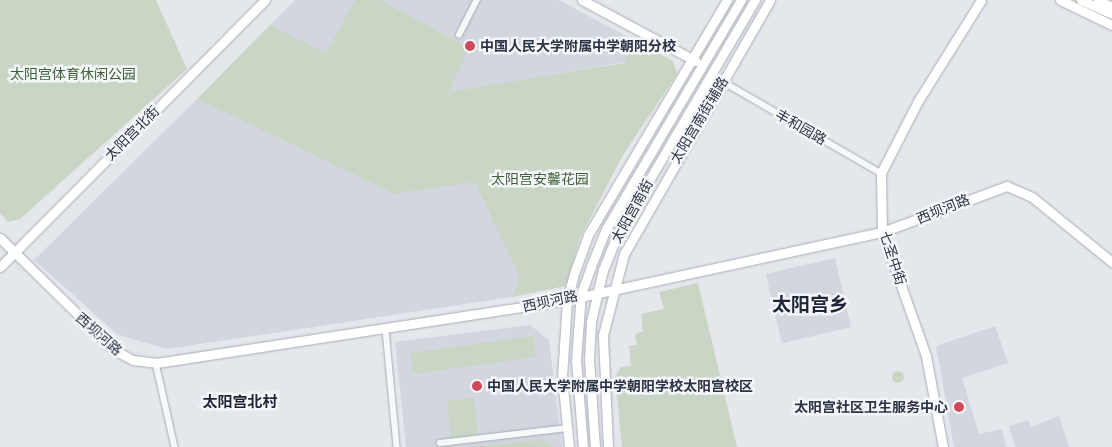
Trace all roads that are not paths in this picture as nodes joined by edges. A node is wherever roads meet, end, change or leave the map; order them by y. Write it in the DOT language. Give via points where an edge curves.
graph roads {
  1 [pos="264,0"];
  2 [pos="477,0"];
  3 [pos="582,0"];
  4 [pos="727,0"];
  5 [pos="741,0"];
  6 [pos="755,0"];
  7 [pos="981,0"];
  8 [pos="1060,0"];
  9 [pos="1081,0"];
  10 [pos="1098,0"];
  11 [pos="768,3"];
  12 [pos="1112,7"];
  13 [pos="1112,14"];
  14 [pos="1112,26"];
  15 [pos="459,35"];
  16 [pos="728,46"];
  17 [pos="692,58"];
  18 [pos="701,66"];
  19 [pos="722,80"];
  20 [pos="661,134"];
  21 [pos="634,156"];
  22 [pos="881,173"];
  23 [pos="882,232"];
  24 [pos="0,238"];
  25 [pos="14,252"];
  26 [pos="1112,262"];
  27 [pos="0,267"];
  28 [pos="611,288"];
  29 [pos="597,291"];
  30 [pos="582,294"];
  31 [pos="567,300"];
  32 [pos="386,330"];
  33 [pos="156,364"];
  34 [pos="601,374"];
  35 [pos="577,392"];
  36 [pos="592,417"];
  37 [pos="567,430"];
  38 [pos="440,444"];
  39 [pos="175,447"];
  40 [pos="397,447"];
  41 [pos="569,447"];
  42 [pos="583,447"];
  43 [pos="596,447"];
  44 [pos="608,447"];
  45 [pos="944,447"];
  1 -- 25 [label="street, 太阳宫北街"];
  2 -- 15 [label="street"];
  3 -- 17 [label="street"];
  4 -- 17 [label="street, 太阳宫南街"];
  5 -- 18 [label="street, 太阳宫南街"];
  6 -- 16 [label="street, 太阳宫南街"];
  7 -- 22 [label="street"];
  8 -- 14 [label="street"];
  9 -- 13 [label="street"];
  10 -- 12 [label="street"];
  11 -- 16 [label="street"];
  11 -- 19 [label="street, 太阳宫南街辅路"];
  16 -- 29 [label="street, 太阳宫南街" via="617,235"];
  17 -- 18 [label="street"];
  17 -- 21 [label="street, 太阳宫南街"];
  18 -- 20 [label="street, 太阳宫南街"];
  19 -- 22 [label="street, 丰和园路"];
  19 -- 28 [label="street, 太阳宫南街辅路" via="640,220"];
  20 -- 21 [label="street"];
  20 -- 30 [label="street, 太阳宫南街" via="606,229"];
  21 -- 31 [label="street, 太阳宫南街" via="588,235"];
  22 -- 23 [label="street, 七圣中街"];
  23 -- 26 [label="street, 西坝河路" via="1007,186 1032,197"];
  23 -- 28 [label="street, 西坝河路"];
  23 -- 45 [label="street, 七圣中街" via="926,356"];
  24 -- 25 [label="street, 西坝河路"];
  25 -- 27 [label="street, 太阳宫北街"];
  25 -- 33 [label="street, 西坝河路" via="114,350 133,360"];
  28 -- 29 [label="street, 西坝河路"];
  28 -- 34 [label="street, 太阳宫南街辅路"];
  29 -- 30 [label="street, 西坝河路"];
  29 -- 36 [label="street, 太阳宫南街" via="588,360"];
  30 -- 31 [label="street, 西坝河路"];
  30 -- 35 [label="street, 太阳宫南街"];
  31 -- 32 [label="street, 西坝河路"];
  31 -- 37 [label="street, 太阳宫南街" via="562,377"];
  32 -- 33 [label="street, 西坝河路"];
  32 -- 40 [label="street"];
  33 -- 39 [label="street"];
  34 -- 36 [label="street"];
  34 -- 44 [label="street, 太阳宫南街辅路"];
  35 -- 37 [label="street"];
  35 -- 42 [label="street, 太阳宫南街"];
  36 -- 43 [label="street, 太阳宫南街"];
  37 -- 38 [label="street"];
  37 -- 41 [label="street"];
}
